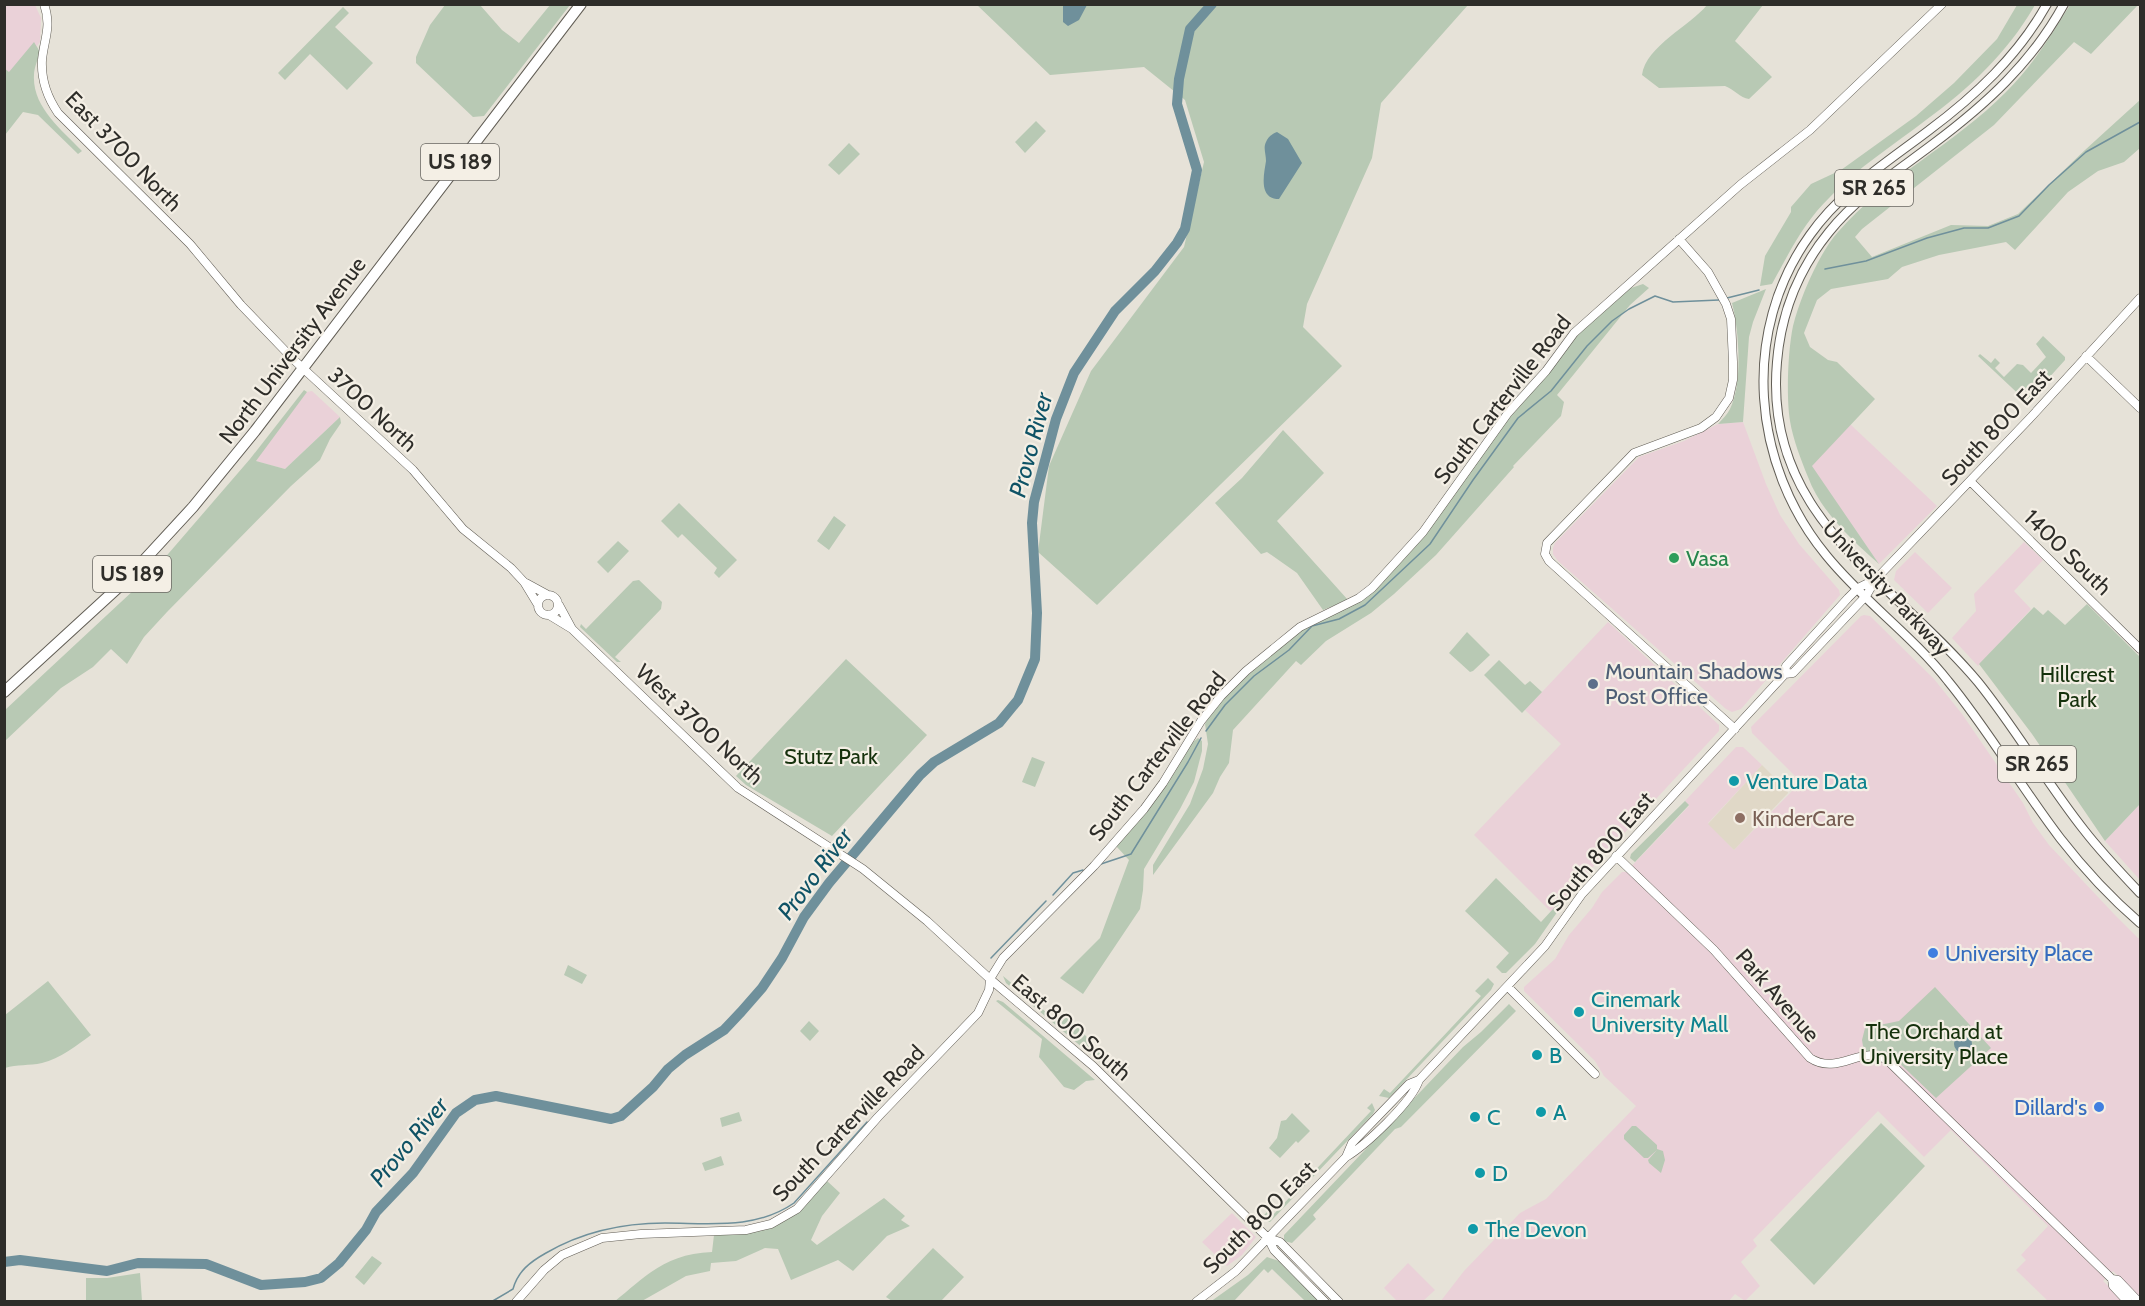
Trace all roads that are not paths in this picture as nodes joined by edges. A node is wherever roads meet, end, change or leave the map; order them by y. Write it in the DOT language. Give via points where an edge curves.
graph roads {
  1 [pos="44,4"];
  2 [pos="581,4"];
  3 [pos="1942,4"];
  4 [pos="2047,4"];
  5 [pos="2064,4"];
  6 [pos="1679,239"];
  7 [pos="214,273"];
  8 [pos="2140,298"];
  9 [pos="2086,356"];
  10 [pos="302,369"];
  11 [pos="2140,408"];
  12 [pos="1970,481"];
  13 [pos="1876,579"];
  14 [pos="524,582"];
  15 [pos="1858,588"];
  16 [pos="548,595"];
  17 [pos="1866,596"];
  18 [pos="538,605"];
  19 [pos="559,605"];
  20 [pos="549,615"];
  21 [pos="572,629"];
  22 [pos="2140,649"];
  23 [pos="1785,674"];
  24 [pos="4,692"];
  25 [pos="1735,729"];
  26 [pos="842,854"];
  27 [pos="1616,856"];
  28 [pos="2140,893"];
  29 [pos="2140,923"];
  30 [pos="990,979"];
  31 [pos="1508,987"];
  32 [pos="1595,1074"];
  33 [pos="1419,1080"];
  34 [pos="1385,1109"];
  35 [pos="1360,1149"];
  36 [pos="1346,1157"];
  37 [pos="1268,1238"];
  38 [pos="2112,1279"];
  39 [pos="516,1302"];
  40 [pos="1196,1302"];
  41 [pos="1326,1302"];
  42 [pos="1339,1302"];
  43 [pos="2128,1302"];
  44 [pos="2139,1302"];
  1 -- 7 [label="street, East 3700 North" via="48,28 42,70 52,105"];
  2 -- 10 [label="highway, North University Avenue / US 189"];
  3 -- 6 [label="street, South Carterville Road" via="1810,130"];
  4 -- 15 [label="main road, University Parkway / SR 265" via="2022,44 1988,82 1859,183 1822,219 1791,266 1775,305 1763,376 1764,409 1774,461 1809,533"];
  5 -- 13 [label="main road, University Parkway / SR 265" via="2029,57 1998,91 1838,221 1805,268 1790,302 1780,342 1776,383 1787,453 1821,520"];
  6 -- 25 [label="street" via="1708,272 1731,319 1733,362 1725,406 1701,428 1634,453 1547,543 1545,554"];
  6 -- 30 [label="street, South Carterville Road" via="1574,333 1508,413 1423,532 1372,588 1300,627 1221,696 1150,802 1094,866 1003,958"];
  7 -- 10 [label="street, 3700 North"];
  8 -- 9 [label="street, South 800 East"];
  9 -- 11 [label="street"];
  9 -- 12 [label="street, South 800 East"];
  10 -- 14 [label="street, 3700 North" via="413,470 463,529"];
  10 -- 24 [label="highway, North University Avenue / US 189" via="174,530 102,603"];
  12 -- 13 [label="street, South 800 East"];
  12 -- 22 [label="street, 1400 South"];
  13 -- 15 [label="street, South 800 East"];
  13 -- 17 [label="street, South 800 East"];
  13 -- 28 [label="main road, University Parkway / SR 265" via="1976,680 2082,828"];
  14 -- 16 [label="street"];
  14 -- 18 [label="street"];
  15 -- 17 [label="main road, University Parkway / SR 265"];
  15 -- 23 [label="street, South 800 East" via="1786,666"];
  16 -- 18 [label="street"];
  16 -- 19 [label="street"];
  17 -- 23 [label="street, South 800 East" via="1793,673"];
  17 -- 29 [label="main road, University Parkway / SR 265" via="1947,679 2059,837"];
  18 -- 20 [label="street" via="541,613"];
  19 -- 20 [label="street"];
  19 -- 21 [label="street, West 3700 North"];
  20 -- 21 [label="street, West 3700 North"];
  21 -- 26 [label="street, West 3700 North" via="738,788"];
  23 -- 25 [label="street, South 800 East"];
  25 -- 27 [label="street, South 800 East"];
  26 -- 30 [label="street, East 800 South" via="932,925"];
  27 -- 31 [label="street, South 800 East"];
  27 -- 38 [label="street, Park Avenue" via="1714,950 1810,1058 1829,1065 1869,1054 1882,1056"];
  30 -- 37 [label="street, East 800 South" via="1093,1066"];
  30 -- 39 [label="street, South Carterville Road" via="978,1012 797,1209 771,1224 746,1230 602,1238 562,1255"];
  31 -- 32 [label="street"];
  31 -- 33 [label="street, South 800 East"];
  33 -- 34 [label="street, South 800 East" via="1409,1084"];
  33 -- 35 [label="street, South 800 East" via="1416,1091"];
  34 -- 35 [label="street" via="1384,1116 1362,1139"];
  34 -- 36 [label="street, South 800 East" via="1352,1143"];
  35 -- 36 [label="street, South 800 East"];
  36 -- 37 [label="street, South 800 East"];
  37 -- 40 [label="street, South 800 East" via="1236,1271"];
  37 -- 41 [label="street" via="1274,1250"];
  37 -- 42 [label="street" via="1280,1242"];
  38 -- 43 [label="street, Park Avenue" via="2113,1287"];
  38 -- 44 [label="street, Park Avenue" via="2118,1280"];
}
